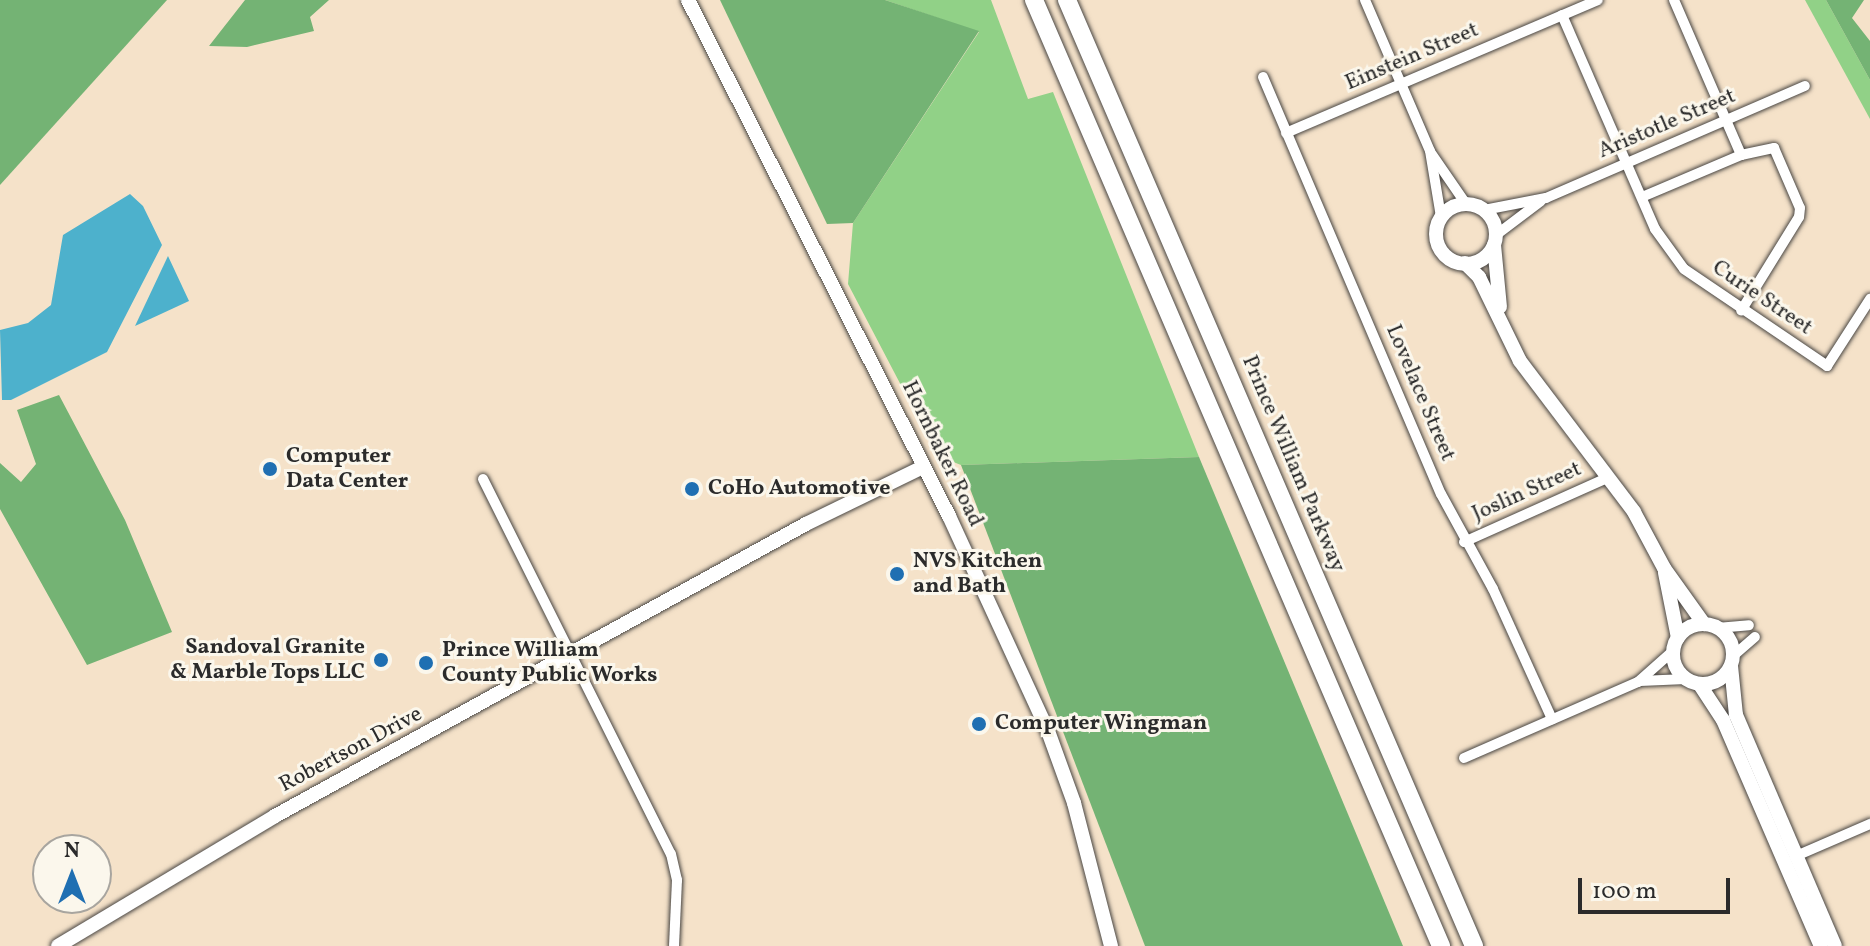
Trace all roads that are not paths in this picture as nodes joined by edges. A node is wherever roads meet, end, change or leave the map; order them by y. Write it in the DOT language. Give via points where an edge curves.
graph roads {
  1 [pos="688,0"];
  2 [pos="1034,0"];
  3 [pos="1067,0"];
  4 [pos="1365,0"];
  5 [pos="1598,0"];
  6 [pos="1674,0"];
  7 [pos="1562,15"];
  8 [pos="1263,77"];
  9 [pos="1401,84"];
  10 [pos="1805,86"];
  11 [pos="1726,120"];
  12 [pos="1286,133"];
  13 [pos="1430,151"];
  14 [pos="1741,155"];
  15 [pos="1628,162"];
  16 [pos="1642,197"];
  17 [pos="1546,198"];
  18 [pos="1466,204"];
  19 [pos="1484,210"];
  20 [pos="1441,217"];
  21 [pos="1495,240"];
  22 [pos="1465,263"];
  23 [pos="1870,299"];
  24 [pos="1741,311"];
  25 [pos="1502,324"];
  26 [pos="923,467"];
  27 [pos="1607,478"];
  28 [pos="483,479"];
  29 [pos="1464,542"];
  30 [pos="1664,568"];
  31 [pos="1749,625"];
  32 [pos="1710,626"];
  33 [pos="1755,637"];
  34 [pos="1675,645"];
  35 [pos="575,654"];
  36 [pos="1732,661"];
  37 [pos="1638,682"];
  38 [pos="1693,682"];
  39 [pos="1552,719"];
  40 [pos="1464,758"];
  41 [pos="1870,824"];
  42 [pos="1796,856"];
  43 [pos="58,946"];
  44 [pos="674,946"];
  45 [pos="1111,946"];
  46 [pos="1441,946"];
  47 [pos="1474,946"];
  48 [pos="1821,946"];
  49 [pos="1835,946"];
  1 -- 26 [label="street, Hornbaker Road"];
  2 -- 46 [label="highway"];
  3 -- 47 [label="highway, Prince William Parkway"];
  4 -- 9 [label="street"];
  5 -- 7 [label="street, Einstein Street"];
  6 -- 11 [label="street"];
  7 -- 9 [label="street, Einstein Street"];
  7 -- 15 [label="street, Curie Street"];
  8 -- 12 [label="street, Lovelace Street"];
  9 -- 12 [label="street, Einstein Street"];
  9 -- 13 [label="street"];
  10 -- 11 [label="street, Aristotle Street"];
  11 -- 14 [label="street"];
  11 -- 15 [label="street, Aristotle Street"];
  12 -- 29 [label="street, Lovelace Street"];
  13 -- 18 [label="street"];
  13 -- 20 [label="street"];
  14 -- 16 [label="street"];
  14 -- 24 [label="street" via="1774,148 1800,208 1789,237"];
  15 -- 16 [label="street, Curie Street"];
  15 -- 17 [label="street, Aristotle Street"];
  16 -- 24 [label="street, Curie Street" via="1655,229 1684,269"];
  17 -- 19 [label="street, Aristotle Street"];
  17 -- 21 [label="street, Aristotle Street"];
  18 -- 19 [label="street"];
  18 -- 20 [label="street"];
  19 -- 21 [label="street"];
  20 -- 22 [label="street" via="1439,246 1452,260"];
  21 -- 22 [label="street" via="1481,259"];
  21 -- 25 [label="street"];
  22 -- 25 [label="street" via="1479,277"];
  23 -- 24 [label="street, Curie Street" via="1827,366"];
  25 -- 27 [label="street" via="1520,361"];
  26 -- 35 [label="street, Robertson Drive" via="806,524"];
  26 -- 45 [label="street, Hornbaker Road" via="1064,772"];
  27 -- 29 [label="street, Joslin Street"];
  27 -- 30 [label="street" via="1634,512"];
  28 -- 35 [label="street"];
  29 -- 39 [label="street, Lovelace Street" via="1493,589"];
  30 -- 32 [label="street"];
  30 -- 34 [label="street"];
  31 -- 32 [label="street"];
  32 -- 34 [label="street" via="1689,627"];
  32 -- 36 [label="street" via="1727,636"];
  33 -- 36 [label="street"];
  34 -- 37 [label="street"];
  34 -- 38 [label="street" via="1677,670"];
  35 -- 43 [label="street, Robertson Drive" via="275,816"];
  35 -- 44 [label="street" via="671,854 677,880"];
  36 -- 38 [label="street" via="1719,680"];
  36 -- 42 [label="street" via="1736,715"];
  37 -- 38 [label="street"];
  37 -- 39 [label="street"];
  38 -- 48 [label="street" via="1723,720"];
  39 -- 40 [label="street"];
  41 -- 42 [label="street"];
  42 -- 49 [label="street"];
}
